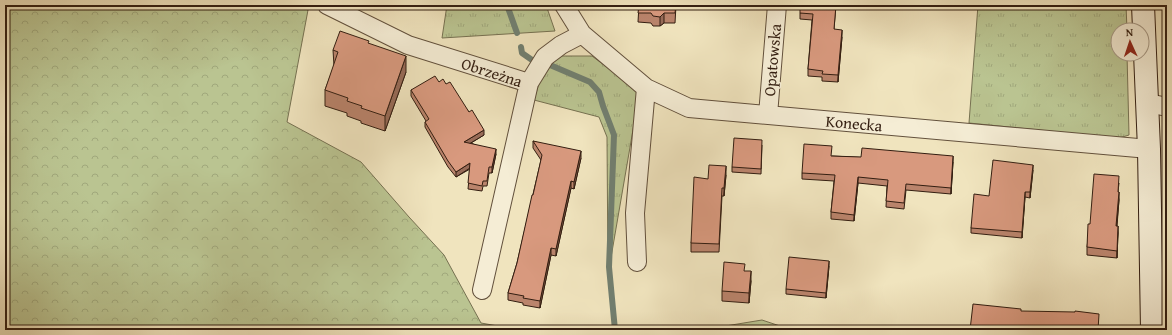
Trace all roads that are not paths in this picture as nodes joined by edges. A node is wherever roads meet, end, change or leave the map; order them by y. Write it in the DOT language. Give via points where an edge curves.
graph roads {
  1 [pos="327,5"];
  2 [pos="564,5"];
  3 [pos="776,5"];
  4 [pos="1143,5"];
  5 [pos="582,34"];
  6 [pos="529,83"];
  7 [pos="646,88"];
  8 [pos="1157,105"];
  9 [pos="768,115"];
  10 [pos="1149,149"];
  11 [pos="637,262"];
  12 [pos="482,290"];
  13 [pos="1152,330"];
  1 -- 6 [label="street, Obrzeżna" via="408,45"];
  2 -- 5 [label="street, Konecka"];
  3 -- 9 [label="street, Opatowska"];
  4 -- 8 [label="street"];
  5 -- 6 [label="street" via="545,57"];
  5 -- 7 [label="street, Konecka"];
  6 -- 12 [label="street, Obrzeżna"];
  7 -- 9 [label="street, Konecka" via="689,108"];
  7 -- 11 [label="street" via="635,213"];
  8 -- 10 [label="street"];
  9 -- 10 [label="street, Konecka"];
  10 -- 13 [label="street"];
}
